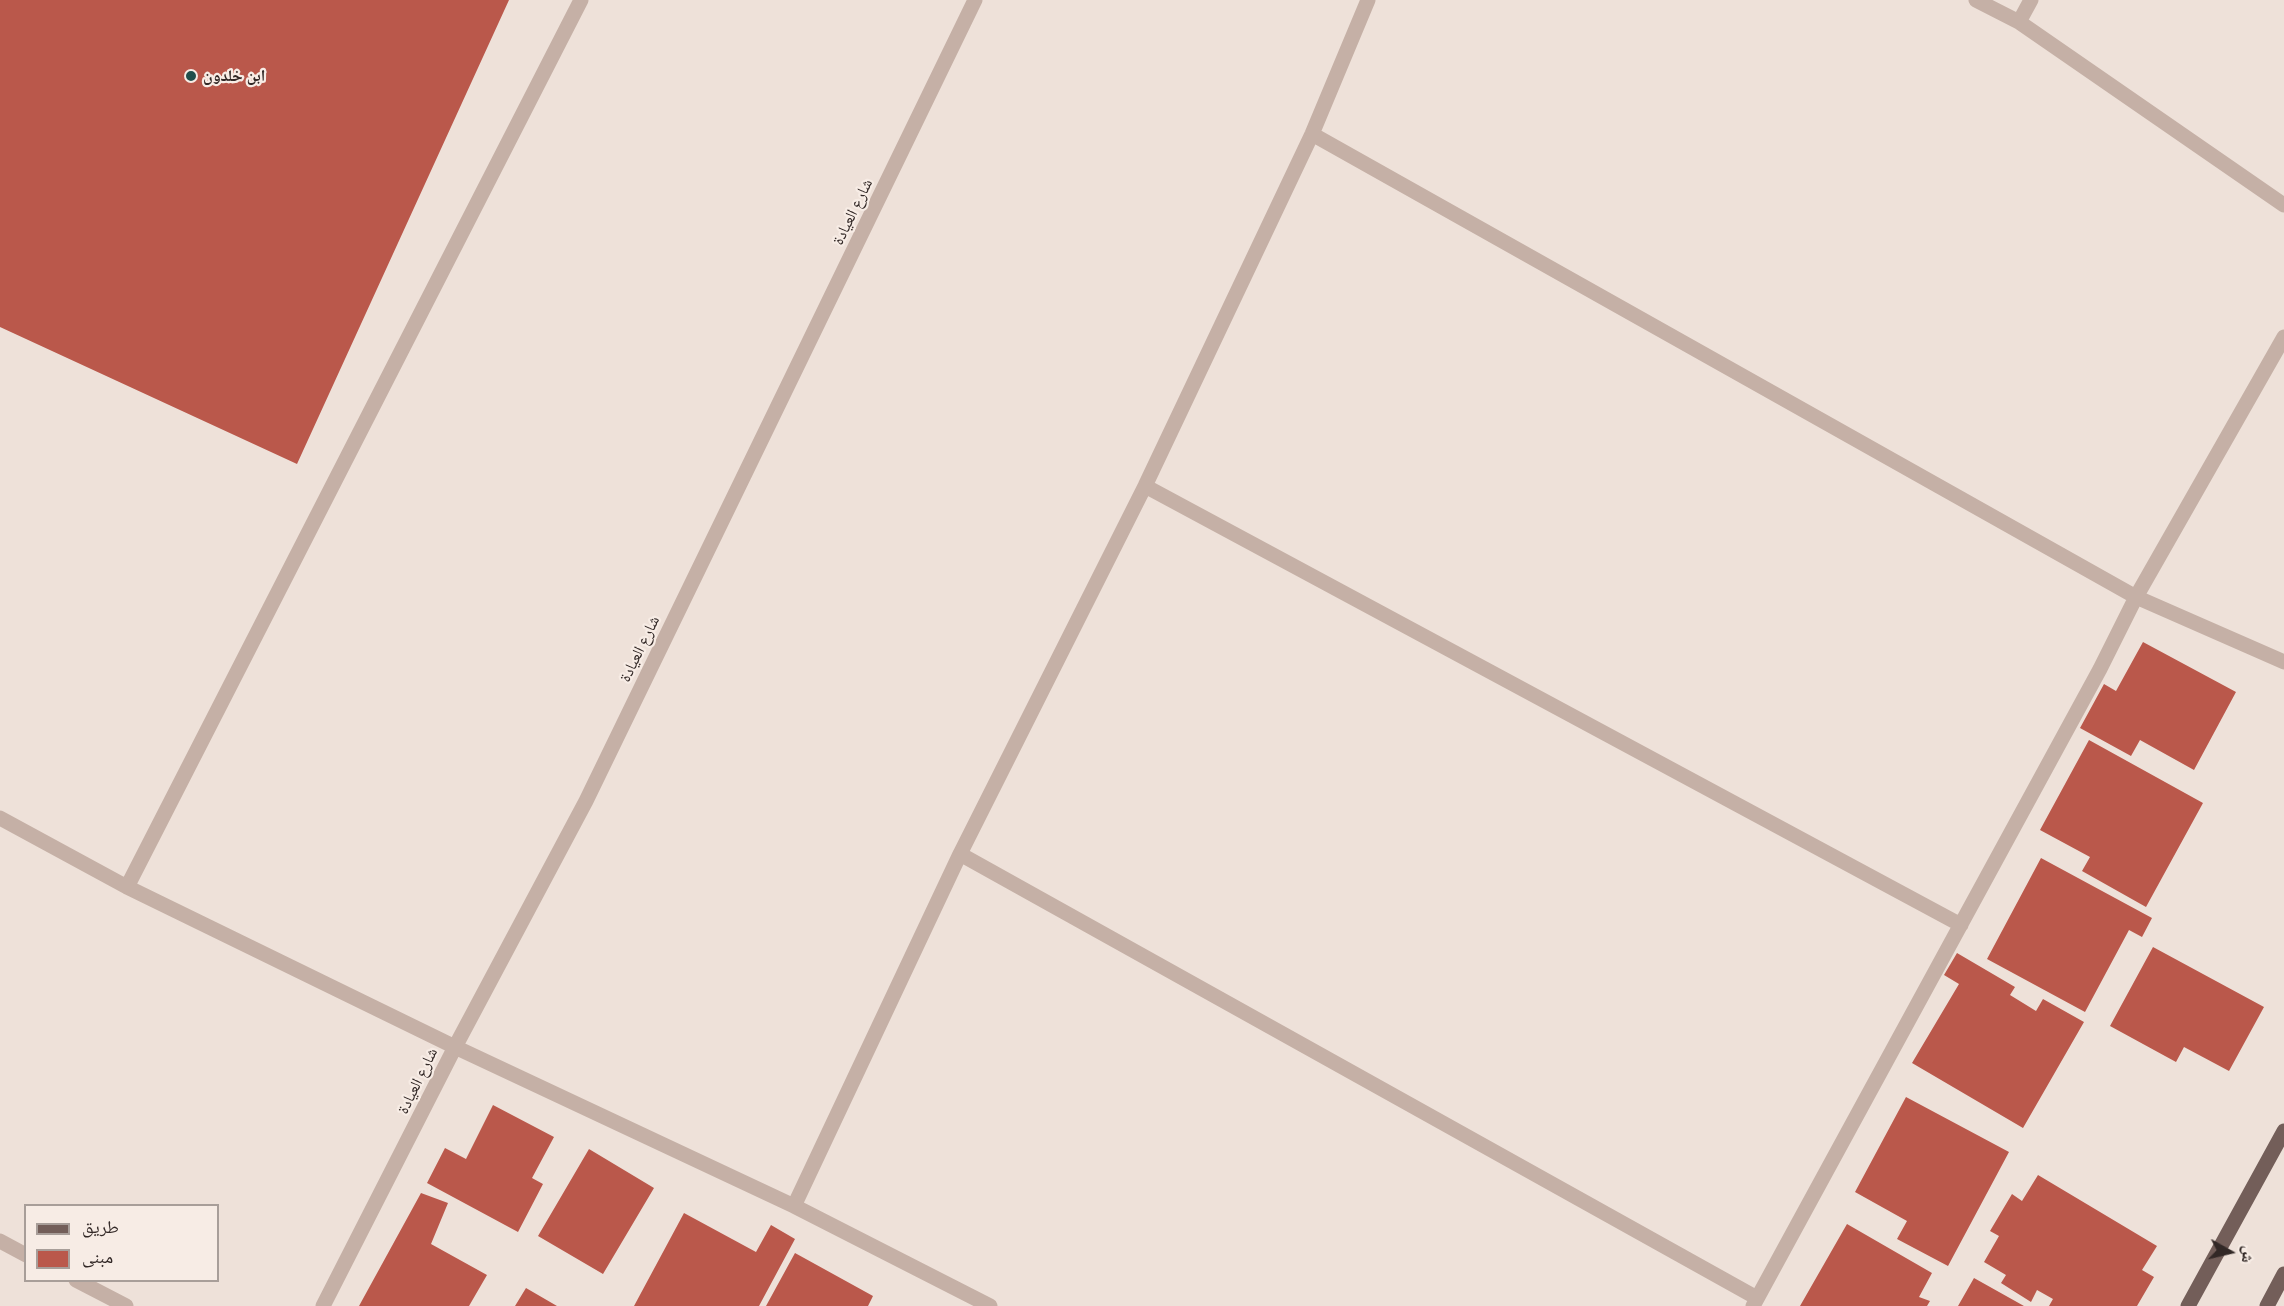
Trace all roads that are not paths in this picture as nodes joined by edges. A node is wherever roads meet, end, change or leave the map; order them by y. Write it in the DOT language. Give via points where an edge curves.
graph roads {
  1 [pos="581,0"];
  2 [pos="975,0"];
  3 [pos="1368,0"];
  4 [pos="1976,0"];
  5 [pos="2031,0"];
  6 [pos="2019,22"];
  7 [pos="1312,134"];
  8 [pos="2284,205"];
  9 [pos="2284,337"];
  10 [pos="1145,486"];
  11 [pos="2136,597"];
  12 [pos="2284,662"];
  13 [pos="0,818"];
  14 [pos="960,854"];
  15 [pos="127,887"];
  16 [pos="1961,925"];
  17 [pos="455,1047"];
  18 [pos="2284,1131"];
  19 [pos="794,1206"];
  20 [pos="0,1241"];
  21 [pos="24,1254"];
  22 [pos="2284,1274"];
  23 [pos="78,1282"];
  24 [pos="1755,1302"];
  25 [pos="126,1306"];
  26 [pos="323,1306"];
  27 [pos="990,1306"];
  28 [pos="2188,1306"];
  29 [pos="2267,1306"];
  1 -- 15 [label="street"];
  2 -- 17 [label="street, شارع العيادة" via="586,801"];
  3 -- 7 [label="street"];
  4 -- 6 [label="street"];
  5 -- 6 [label="street"];
  6 -- 8 [label="street"];
  7 -- 10 [label="street"];
  7 -- 11 [label="street"];
  9 -- 11 [label="street"];
  10 -- 14 [label="street"];
  10 -- 16 [label="street"];
  11 -- 12 [label="street"];
  11 -- 16 [label="street"];
  13 -- 15 [label="street"];
  14 -- 19 [label="street"];
  14 -- 24 [label="street"];
  15 -- 17 [label="street"];
  16 -- 24 [label="street"];
  17 -- 19 [label="street"];
  17 -- 26 [label="street, شارع العيادة"];
  18 -- 28 [label="main road"];
  19 -- 27 [label="street"];
  20 -- 21 [label="street"];
  22 -- 29 [label="main road"];
  23 -- 25 [label="street"];
}
